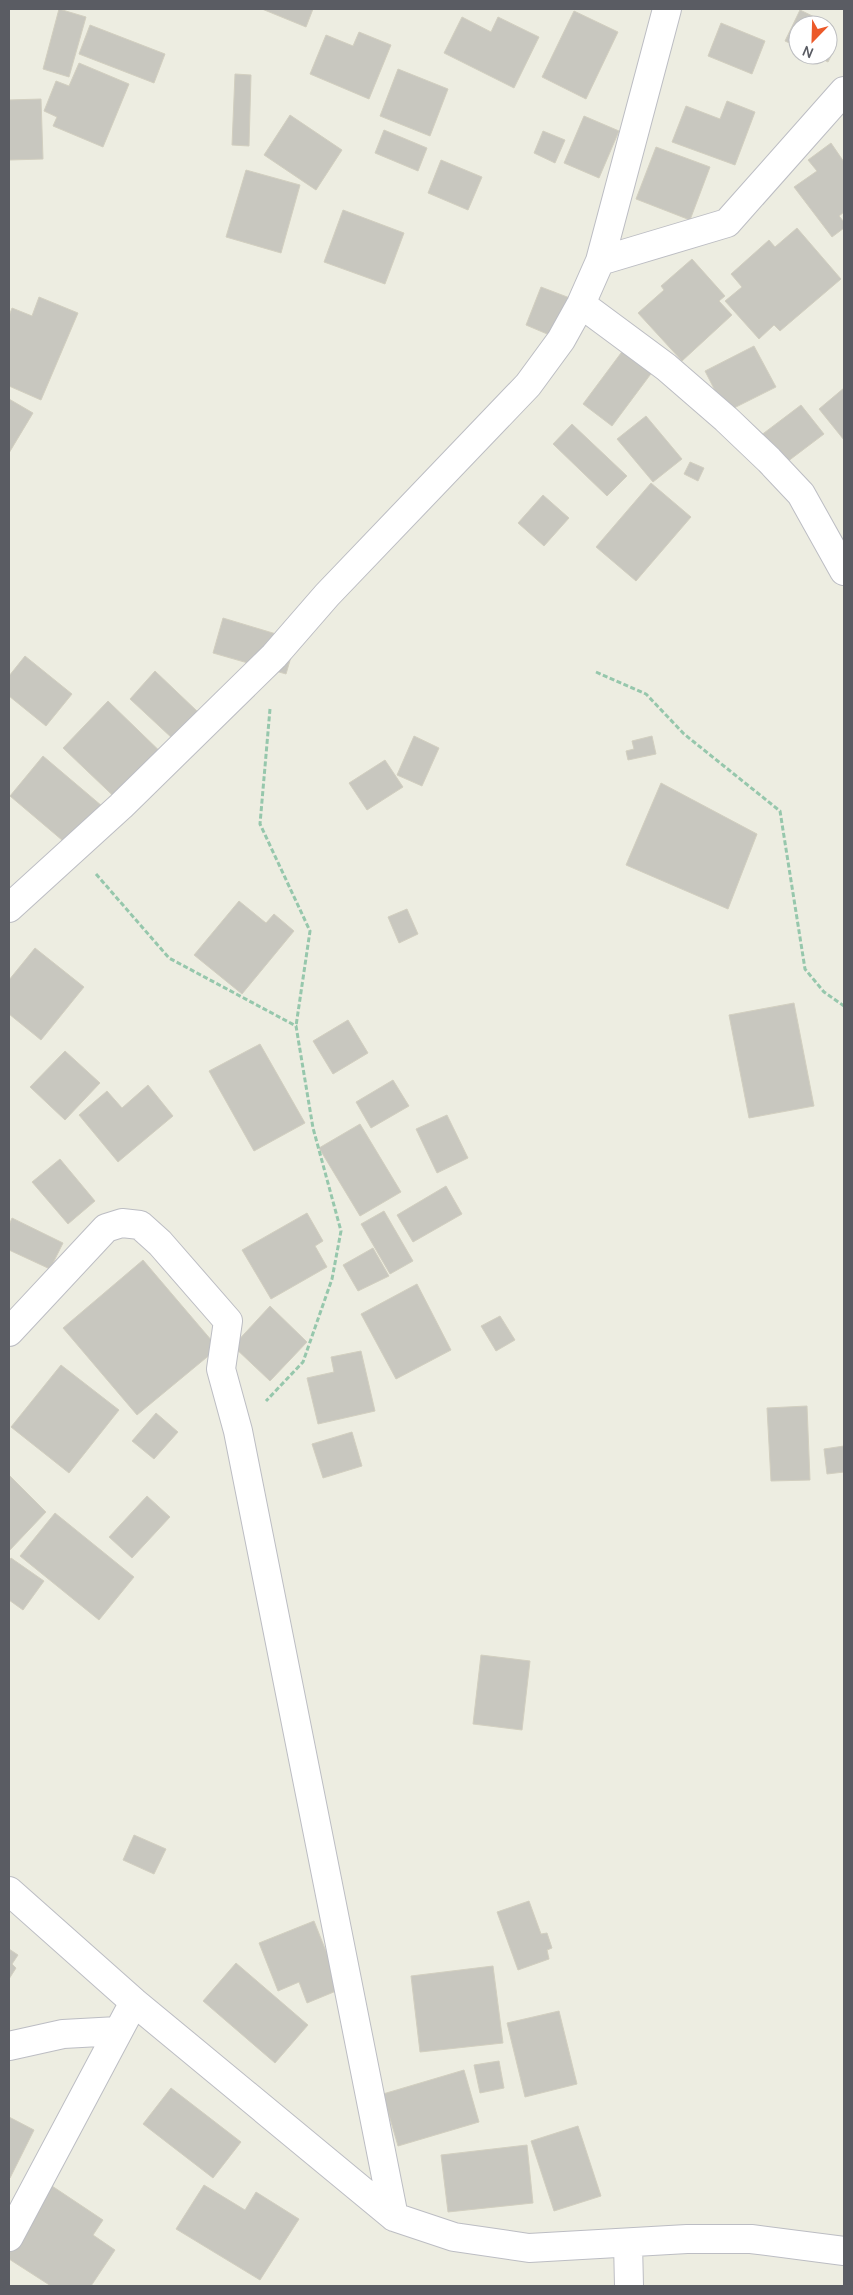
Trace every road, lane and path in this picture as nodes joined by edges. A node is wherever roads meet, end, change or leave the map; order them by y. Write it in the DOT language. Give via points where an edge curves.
graph roads {
  1 [pos="667,9"];
  2 [pos="844,91"];
  3 [pos="600,261"];
  4 [pos="582,304"];
  5 [pos="844,571"];
  6 [pos="274,656"];
  7 [pos="596,672"];
  8 [pos="74,849"];
  9 [pos="12,897"];
  10 [pos="844,1006"];
  11 [pos="296,1026"];
  12 [pos="9,1332"];
  13 [pos="238,1431"];
  14 [pos="9,1891"];
  15 [pos="134,2002"];
  16 [pos="118,2031"];
  17 [pos="9,2046"];
  18 [pos="394,2217"];
  19 [pos="9,2237"];
  20 [pos="628,2243"];
  21 [pos="844,2251"];
  22 [pos="629,2286"];
  1 -- 3 [label="street"];
  2 -- 3 [label="street" via="727,223"];
  3 -- 4 [label="street"];
  4 -- 5 [label="street" via="666,367 769,460 801,494"];
  4 -- 6 [label="street" via="528,386 327,595"];
  6 -- 8 [label="street"];
  6 -- 11 [label="path" via="260,824 310,931"];
  7 -- 10 [label="path" via="646,694 684,734 780,811 805,969 824,992"];
  8 -- 9 [label="street"];
  8 -- 11 [label="path" via="169,958"];
  11 -- 13 [label="path" via="313,1128 341,1231 332,1279 303,1362"];
  12 -- 13 [label="street" via="106,1228 122,1222 140,1225 160,1243 228,1321 221,1369"];
  13 -- 18 [label="street"];
  14 -- 15 [label="street"];
  15 -- 16 [label="street"];
  15 -- 18 [label="street"];
  16 -- 17 [label="street" via="63,2034"];
  16 -- 19 [label="street"];
  18 -- 20 [label="street" via="454,2237 529,2248"];
  20 -- 21 [label="street" via="751,2239"];
  20 -- 22 [label="street"];
}
